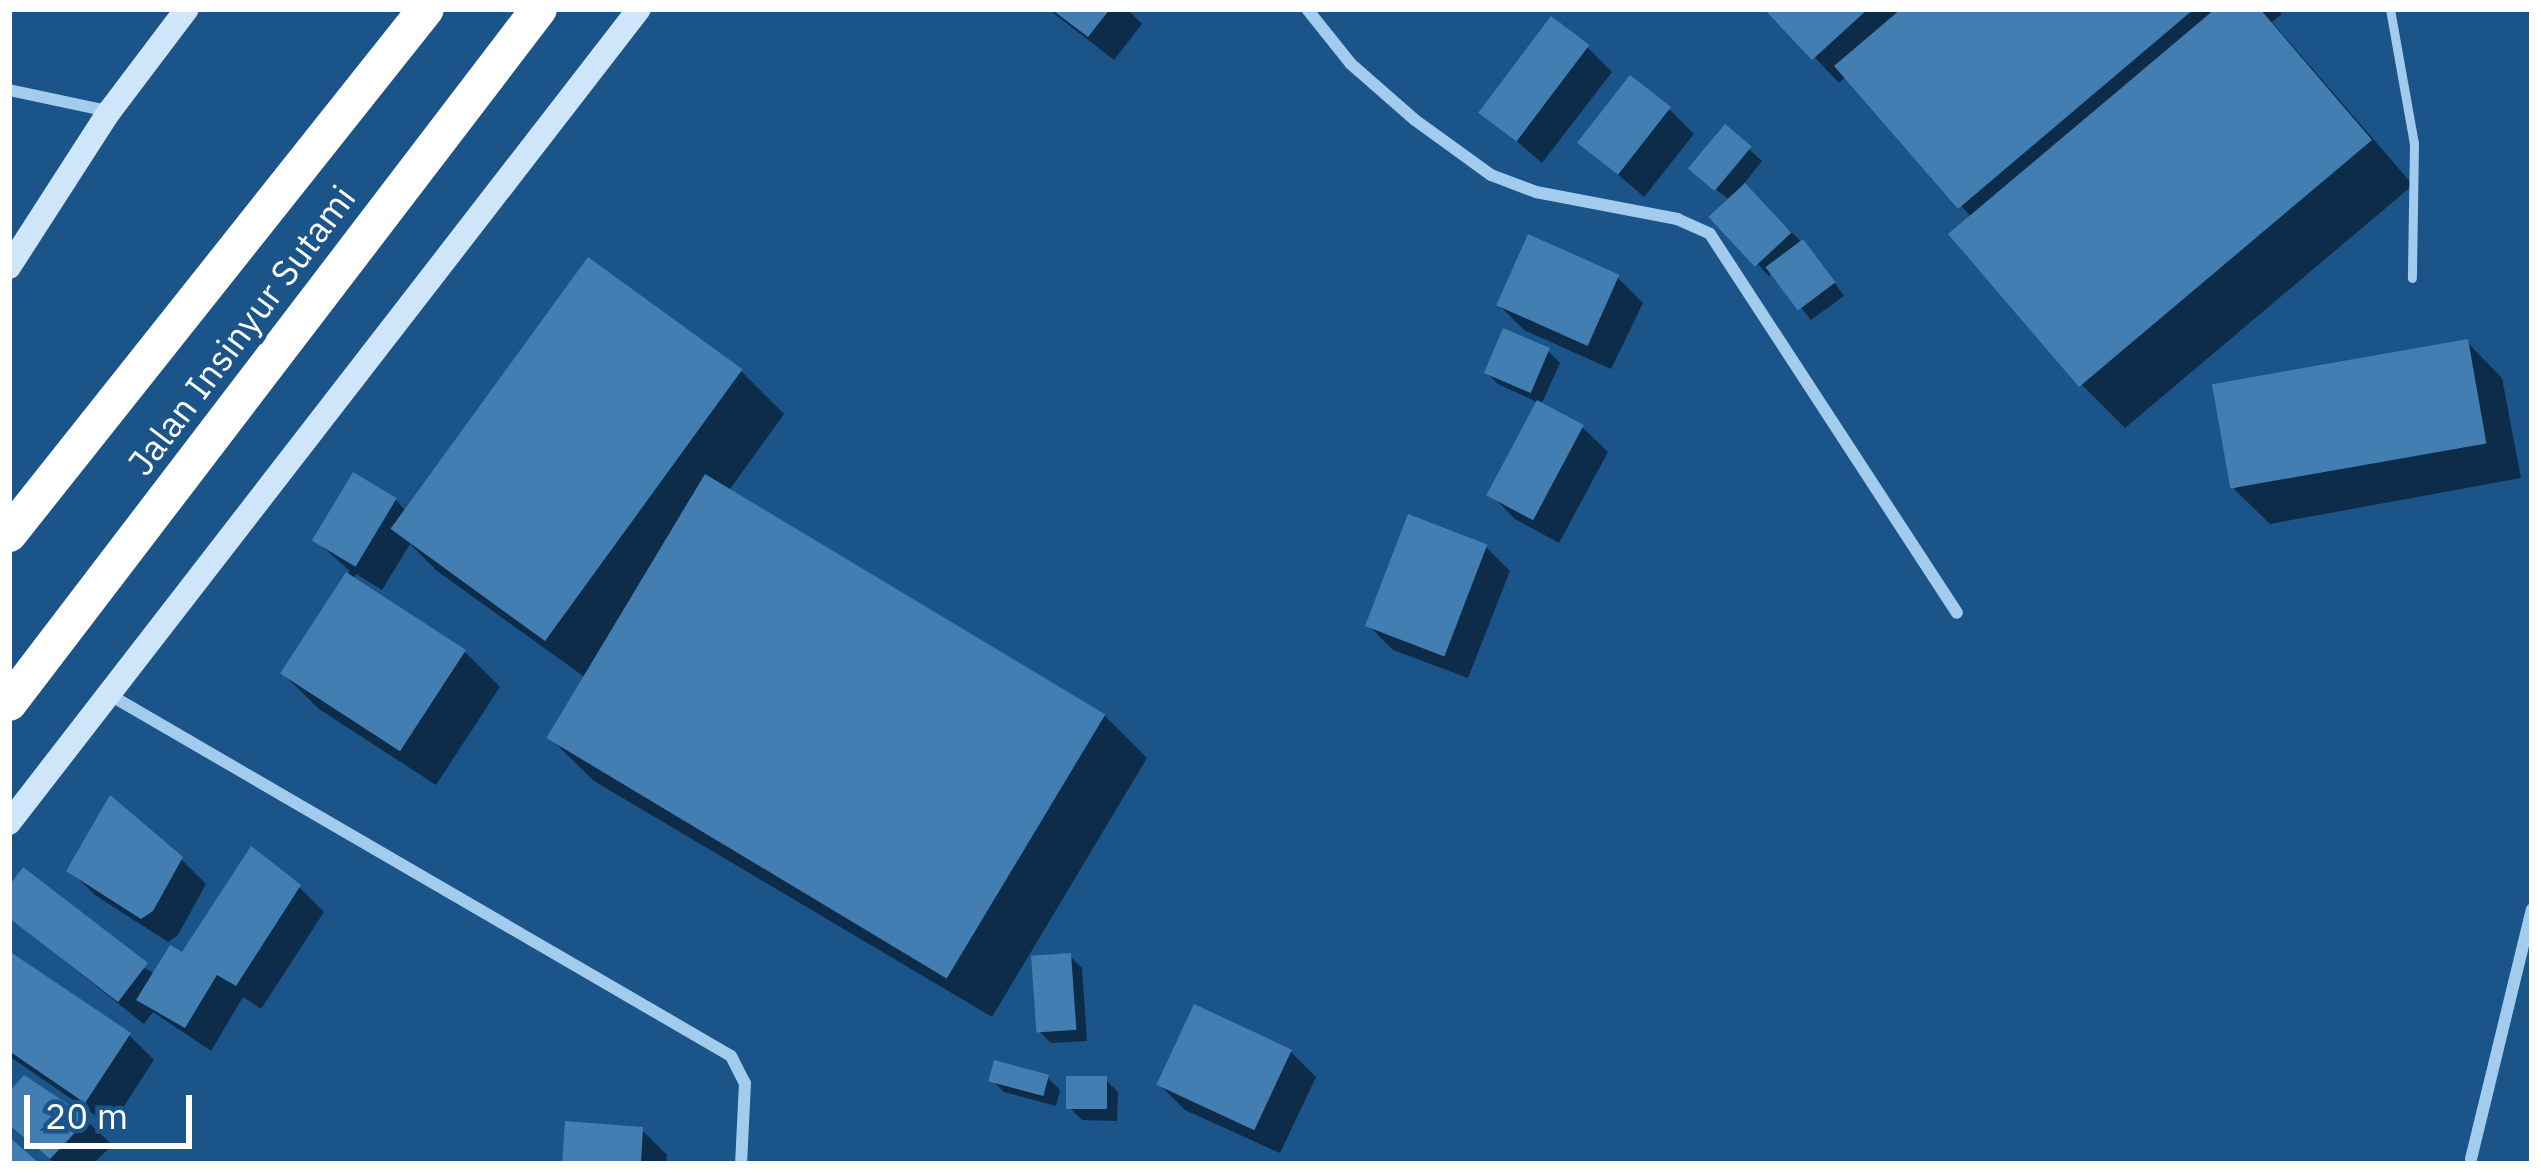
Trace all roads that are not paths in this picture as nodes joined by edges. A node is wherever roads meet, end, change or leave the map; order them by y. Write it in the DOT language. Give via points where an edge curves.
graph roads {
  1 [pos="187,9"];
  2 [pos="426,9"];
  3 [pos="539,9"];
  4 [pos="639,9"];
  5 [pos="1307,9"];
  6 [pos="2390,9"];
  7 [pos="9,90"];
  8 [pos="110,112"];
  9 [pos="9,267"];
  10 [pos="2412,278"];
  11 [pos="9,534"];
  12 [pos="1958,613"];
  13 [pos="110,695"];
  14 [pos="9,703"];
  15 [pos="9,823"];
  16 [pos="2532,909"];
  17 [pos="2528,941"];
  18 [pos="2471,1159"];
  19 [pos="741,1164"];
  1 -- 8 [label="street"];
  2 -- 11 [label="highway, Jalan Insinyur Sutami"];
  3 -- 14 [label="highway, Jalan Insinyur Sutami"];
  4 -- 13 [label="street"];
  5 -- 12 [label="street" via="1351,64 1491,175 1710,234"];
  6 -- 10 [label="lane" via="2414,144"];
  7 -- 8 [label="street"];
  8 -- 9 [label="street"];
  13 -- 15 [label="street"];
  13 -- 19 [label="street" via="731,1056 745,1082"];
  16 -- 17 [label="street"];
  17 -- 18 [label="street"];
}
